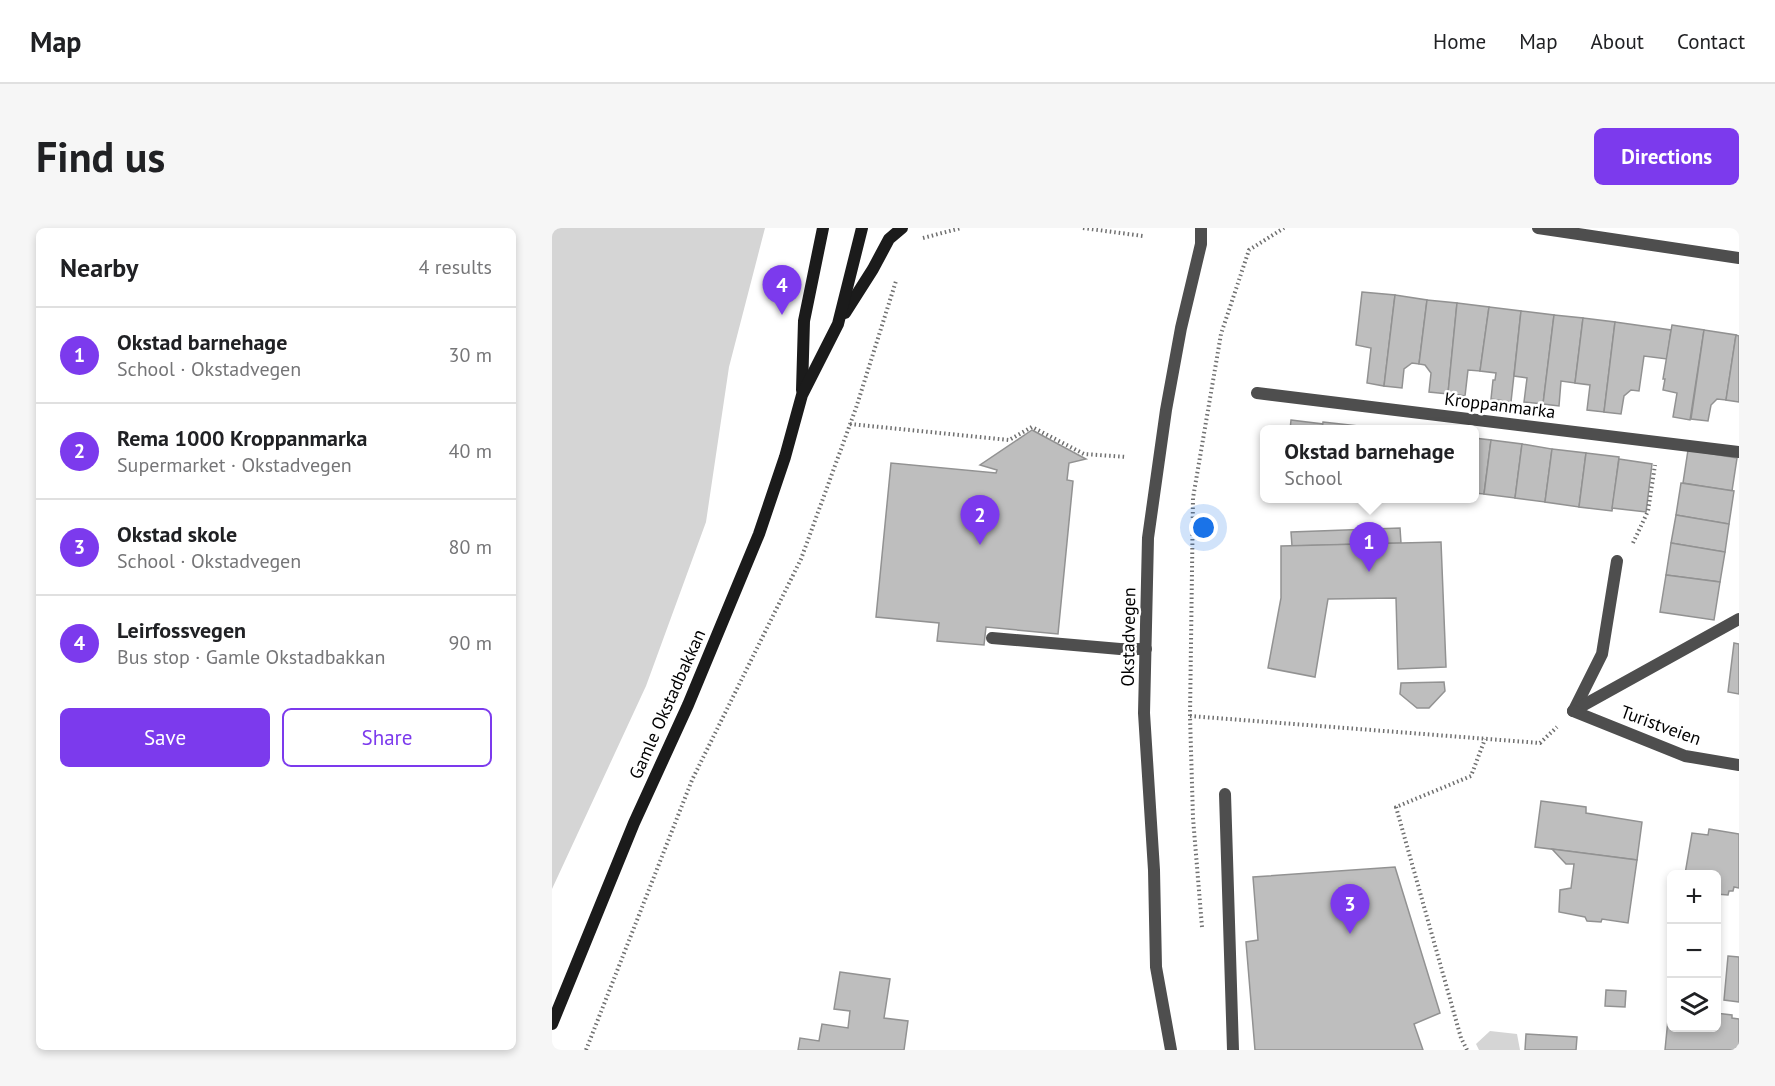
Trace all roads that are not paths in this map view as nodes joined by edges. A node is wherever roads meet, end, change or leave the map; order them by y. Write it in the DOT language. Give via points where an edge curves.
graph roads {
  1 [pos="823,228"];
  2 [pos="862,228"];
  3 [pos="902,228"];
  4 [pos="1201,228"];
  5 [pos="1538,228"];
  6 [pos="1739,258"];
  7 [pos="838,324"];
  8 [pos="1257,393"];
  9 [pos="802,394"];
  10 [pos="1739,452"];
  11 [pos="1617,561"];
  12 [pos="1739,619"];
  13 [pos="992,638"];
  14 [pos="1146,649"];
  15 [pos="1573,711"];
  16 [pos="1739,765"];
  17 [pos="1225,794"];
  18 [pos="552,1023"];
  19 [pos="1171,1050"];
  20 [pos="1233,1050"];
  1 -- 9 [label="main road, Gamle Okstadbakkan" via="804,321"];
  2 -- 7 [label="main road, Gamle Okstadbakkan"];
  3 -- 7 [label="main road" via="889,239"];
  4 -- 14 [label="street, Okstadvegen" via="1201,244 1166,410 1148,538"];
  5 -- 6 [label="street"];
  7 -- 9 [label="main road, Gamle Okstadbakkan"];
  8 -- 10 [label="street, Kroppanmarka"];
  9 -- 18 [label="main road, Gamle Okstadbakkan" via="759,534"];
  11 -- 15 [label="street" via="1602,654"];
  12 -- 15 [label="street"];
  13 -- 14 [label="street"];
  14 -- 19 [label="street, Okstadvegen" via="1144,713 1156,967"];
  15 -- 16 [label="street, Turistveien" via="1685,756"];
  17 -- 20 [label="street"];
}
